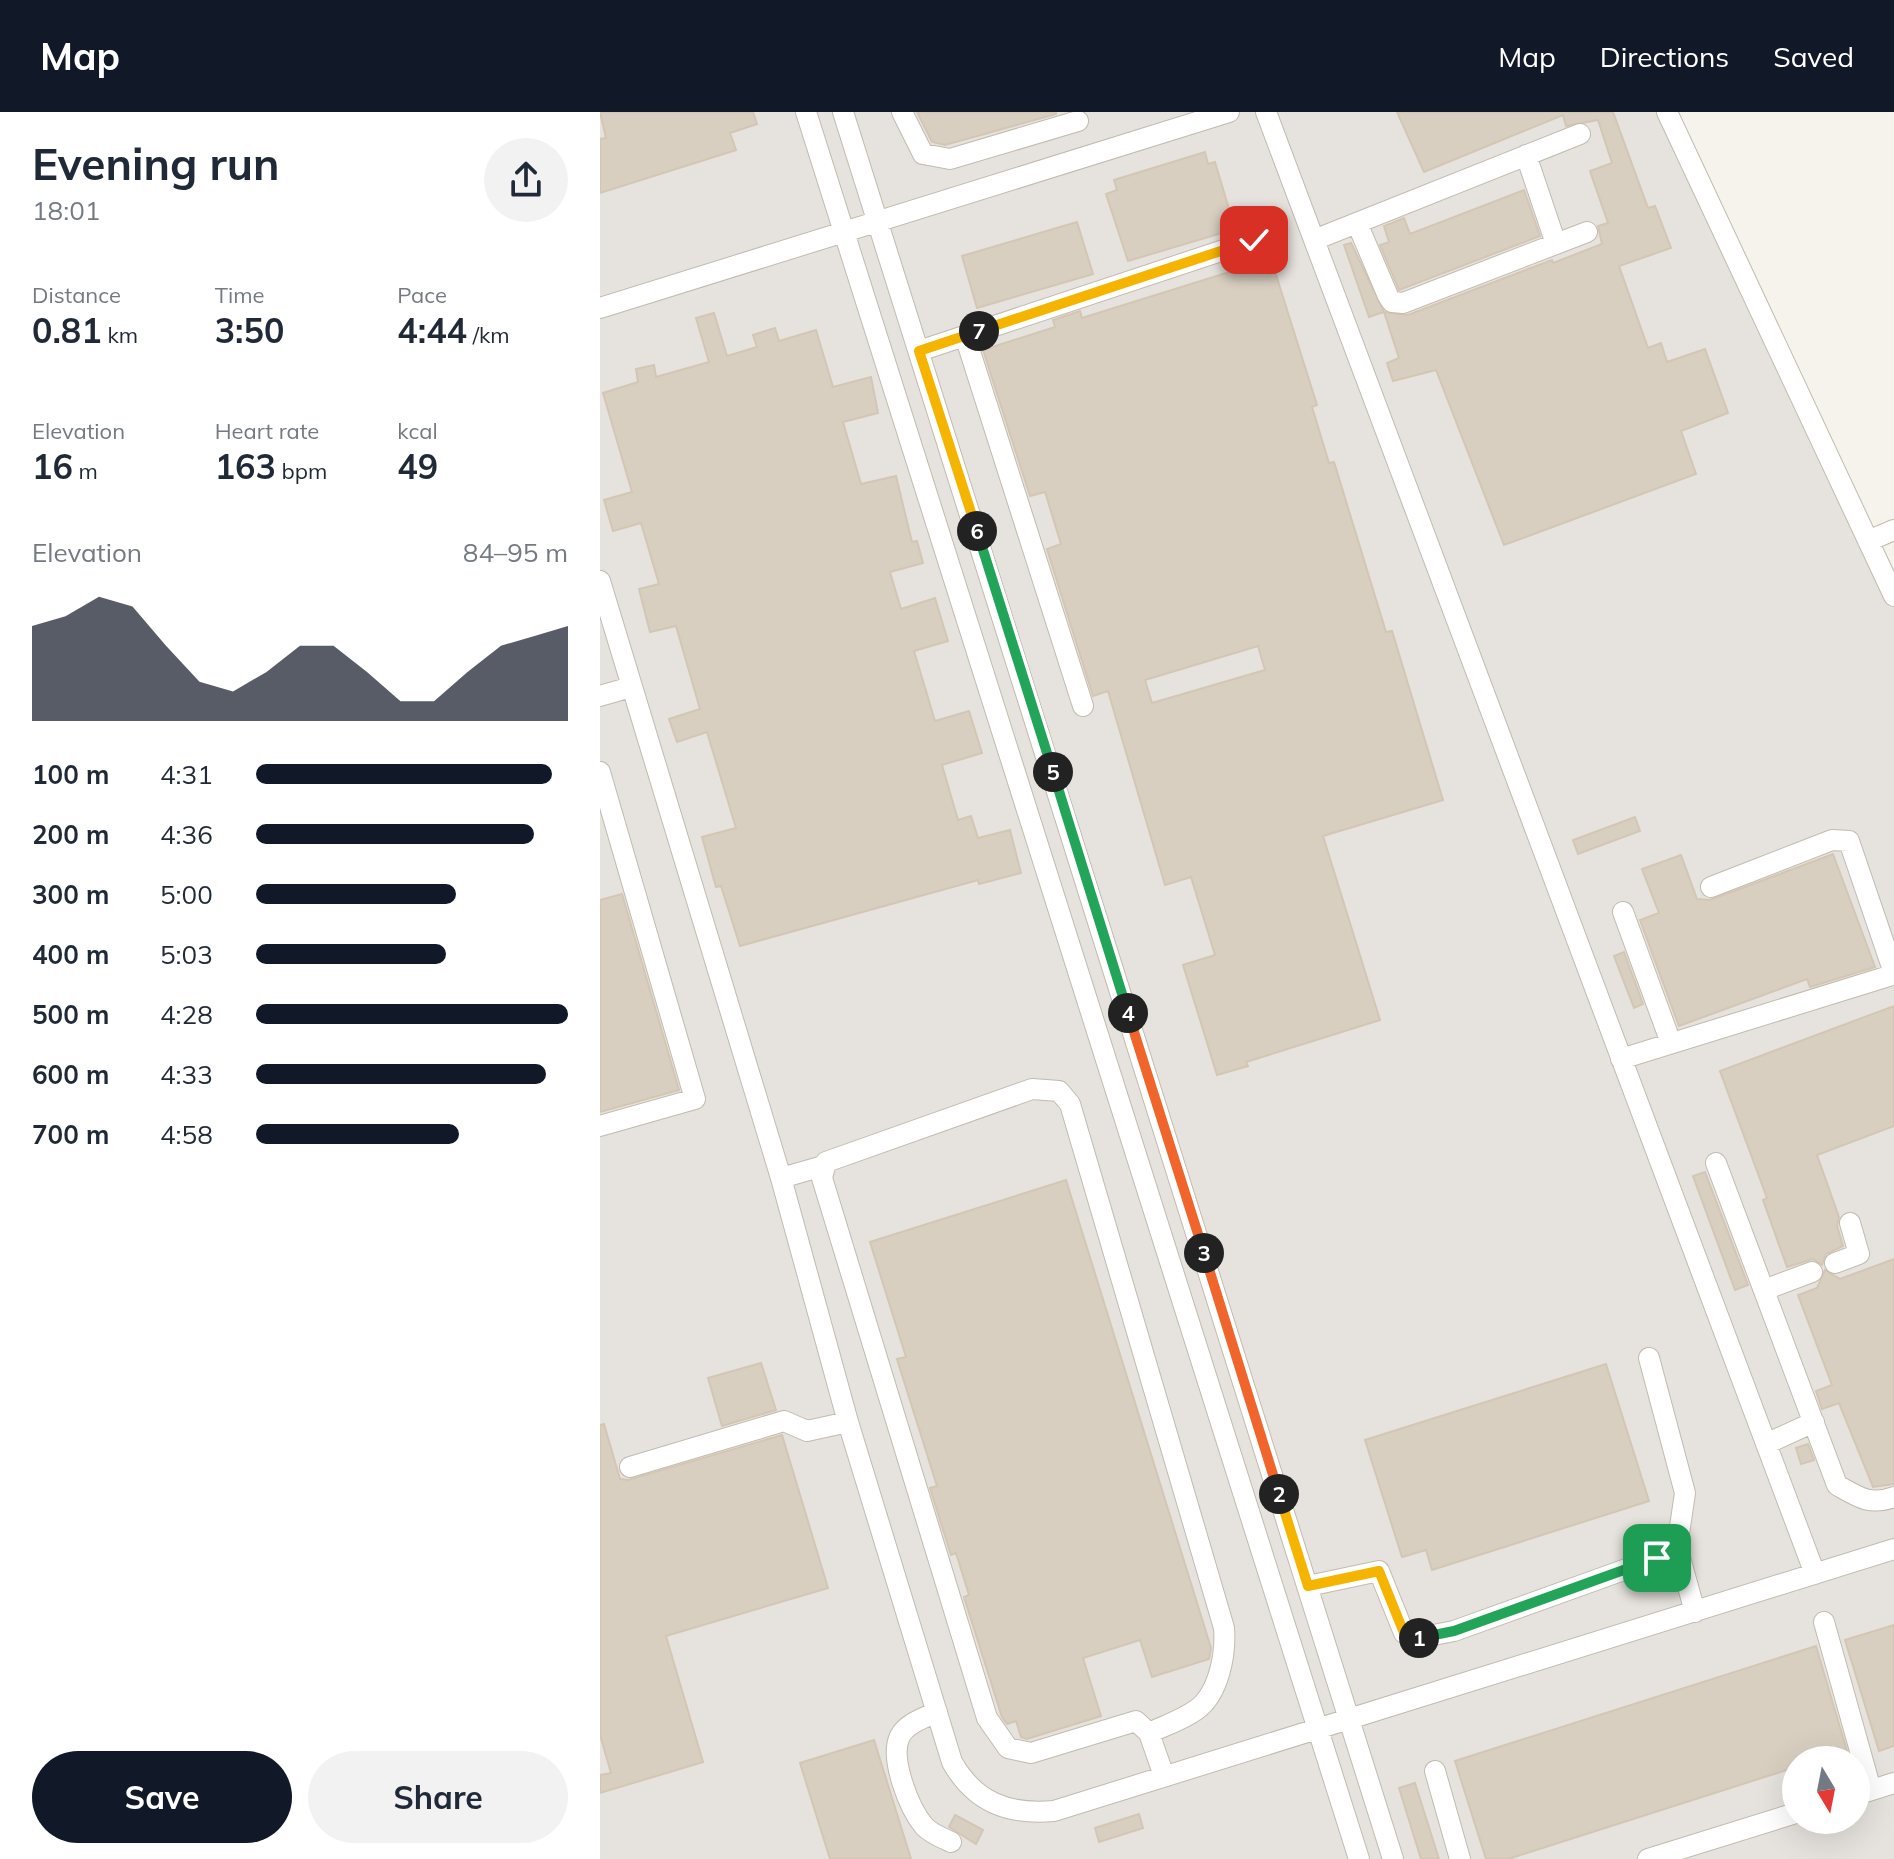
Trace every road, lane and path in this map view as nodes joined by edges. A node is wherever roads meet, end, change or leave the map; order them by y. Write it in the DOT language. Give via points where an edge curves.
graph roads {
  1 [pos="806,112"];
  2 [pos="843,112"];
  3 [pos="902,112"];
  4 [pos="1229,112"];
  5 [pos="1266,112"];
  6 [pos="1667,112"];
  7 [pos="1076,117"];
  8 [pos="1580,134"];
  9 [pos="1526,155"];
  10 [pos="1089,156"];
  11 [pos="877,222"];
  12 [pos="1357,223"];
  13 [pos="844,232"];
  14 [pos="1587,232"];
  15 [pos="1254,240"];
  16 [pos="1314,240"];
  17 [pos="1556,244"];
  18 [pos="600,308"];
  19 [pos="965,336"];
  20 [pos="919,351"];
  21 [pos="1894,530"];
  22 [pos="1868,541"];
  23 [pos="600,581"];
  24 [pos="1894,596"];
  25 [pos="631,687"];
  26 [pos="600,696"];
  27 [pos="1083,706"];
  28 [pos="600,772"];
  29 [pos="1711,887"];
  30 [pos="1623,912"];
  31 [pos="1106,942"];
  32 [pos="1072,953"];
  33 [pos="1671,1043"];
  34 [pos="1621,1059"];
  35 [pos="600,1126"];
  36 [pos="1716,1163"];
  37 [pos="823,1166"];
  38 [pos="781,1178"];
  39 [pos="1850,1223"];
  40 [pos="1835,1263"];
  41 [pos="1812,1272"];
  42 [pos="1764,1290"];
  43 [pos="1649,1358"];
  44 [pos="848,1422"];
  45 [pos="1814,1422"];
  46 [pos="1766,1444"];
  47 [pos="630,1467"];
  48 [pos="1894,1497"];
  49 [pos="1677,1547"];
  50 [pos="1894,1549"];
  51 [pos="1815,1574"];
  52 [pos="1308,1586"];
  53 [pos="1695,1612"];
  54 [pos="1824,1622"];
  55 [pos="937,1712"];
  56 [pos="1349,1718"];
  57 [pos="1318,1729"];
  58 [pos="1149,1733"];
  59 [pos="1852,1746"];
  60 [pos="1435,1771"];
  61 [pos="1164,1776"];
  62 [pos="1894,1783"];
  63 [pos="1870,1791"];
  64 [pos="1782,1817"];
  65 [pos="951,1842"];
  66 [pos="1359,1859"];
  67 [pos="1393,1859"];
  68 [pos="1460,1859"];
  69 [pos="1648,1859"];
  1 -- 13 [label="street"];
  2 -- 11 [label="street"];
  3 -- 7 [label="street" via="923,154 950,159"];
  4 -- 10 [label="street"];
  5 -- 16 [label="street"];
  6 -- 22 [label="street"];
  7 -- 10 [label="street"];
  8 -- 9 [label="street"];
  9 -- 12 [label="street"];
  9 -- 17 [label="street"];
  10 -- 11 [label="street"];
  11 -- 13 [label="street"];
  11 -- 20 [label="street"];
  12 -- 16 [label="street"];
  12 -- 17 [label="street" via="1392,302 1403,303"];
  13 -- 18 [label="street"];
  13 -- 32 [label="street"];
  14 -- 17 [label="street"];
  15 -- 19 [label="street"];
  16 -- 34 [label="street"];
  19 -- 20 [label="street"];
  19 -- 27 [label="street"];
  20 -- 31 [label="street"];
  21 -- 22 [label="street"];
  22 -- 24 [label="street"];
  23 -- 25 [label="street"];
  25 -- 26 [label="street"];
  25 -- 38 [label="street"];
  28 -- 35 [label="street" via="695,1099"];
  29 -- 33 [label="street" via="1832,840 1849,841 1893,970 1889,976"];
  30 -- 33 [label="street"];
  31 -- 32 [label="street"];
  31 -- 52 [label="street"];
  32 -- 57 [label="street"];
  33 -- 34 [label="street"];
  34 -- 46 [label="street"];
  36 -- 42 [label="street"];
  37 -- 38 [label="street"];
  37 -- 58 [label="street" via="822,1178 987,1718 1008,1748 1020,1753 1123,1723 1136,1721"];
  37 -- 58 [label="street" via="835,1157 1032,1089 1059,1091 1070,1104 1224,1628 1220,1671 1198,1710"];
  38 -- 44 [label="street"];
  39 -- 40 [label="street" via="1859,1254"];
  41 -- 42 [label="street"];
  42 -- 45 [label="street"];
  43 -- 49 [label="street" via="1685,1493"];
  44 -- 47 [label="street" via="807,1431 784,1421"];
  44 -- 55 [label="street"];
  45 -- 46 [label="street"];
  45 -- 48 [label="street" via="1837,1485 1863,1501"];
  46 -- 51 [label="street"];
  49 -- 52 [label="street" via="1454,1631 1418,1638 1404,1633 1379,1571"];
  49 -- 53 [label="street"];
  50 -- 51 [label="street"];
  51 -- 53 [label="street"];
  52 -- 56 [label="street"];
  53 -- 56 [label="street"];
  54 -- 59 [label="street"];
  55 -- 61 [label="street" via="959,1774 984,1800 1008,1810 1054,1811"];
  55 -- 65 [label="street" via="911,1724 897,1745 902,1786 924,1827"];
  56 -- 57 [label="street"];
  56 -- 67 [label="street"];
  57 -- 61 [label="street"];
  57 -- 66 [label="street"];
  58 -- 61 [label="street"];
  60 -- 68 [label="street"];
  62 -- 63 [label="street"];
  64 -- 69 [label="street"];
}
